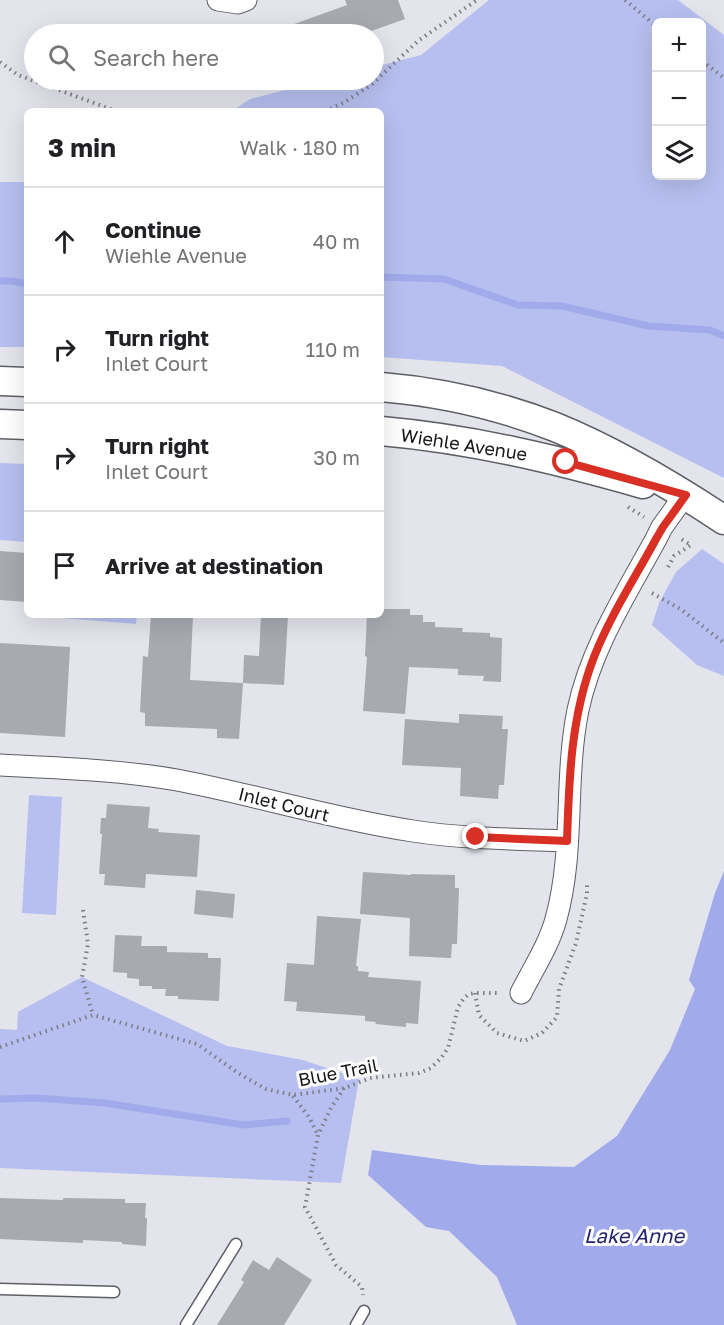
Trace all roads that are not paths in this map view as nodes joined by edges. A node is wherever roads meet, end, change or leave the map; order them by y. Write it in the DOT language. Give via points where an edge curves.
graph roads {
  1 [pos="218,0"];
  2 [pos="246,0"];
  3 [pos="0,381"];
  4 [pos="24,382"];
  5 [pos="384,387"];
  6 [pos="0,424"];
  7 [pos="24,425"];
  8 [pos="384,431"];
  9 [pos="686,495"];
  10 [pos="724,520"];
  11 [pos="0,765"];
  12 [pos="567,841"];
  13 [pos="521,993"];
  14 [pos="236,1244"];
  15 [pos="0,1289"];
  16 [pos="114,1292"];
  17 [pos="364,1311"];
  18 [pos="186,1325"];
  19 [pos="356,1325"];
  1 -- 2 [label="street"];
  3 -- 4 [label="main road"];
  5 -- 9 [label="main road, Wiehle Avenue" via="453,397 555,427"];
  6 -- 7 [label="main road"];
  8 -- 9 [label="main road, Wiehle Avenue" via="521,452"];
  9 -- 10 [label="main road, Wiehle Avenue"];
  9 -- 12 [label="street" via="650,549 590,669 572,750"];
  11 -- 12 [label="street, Inlet Court" via="163,778 412,831"];
  12 -- 13 [label="street" via="555,922"];
  14 -- 18 [label="lane"];
  15 -- 16 [label="lane"];
  17 -- 19 [label="lane"];
}
